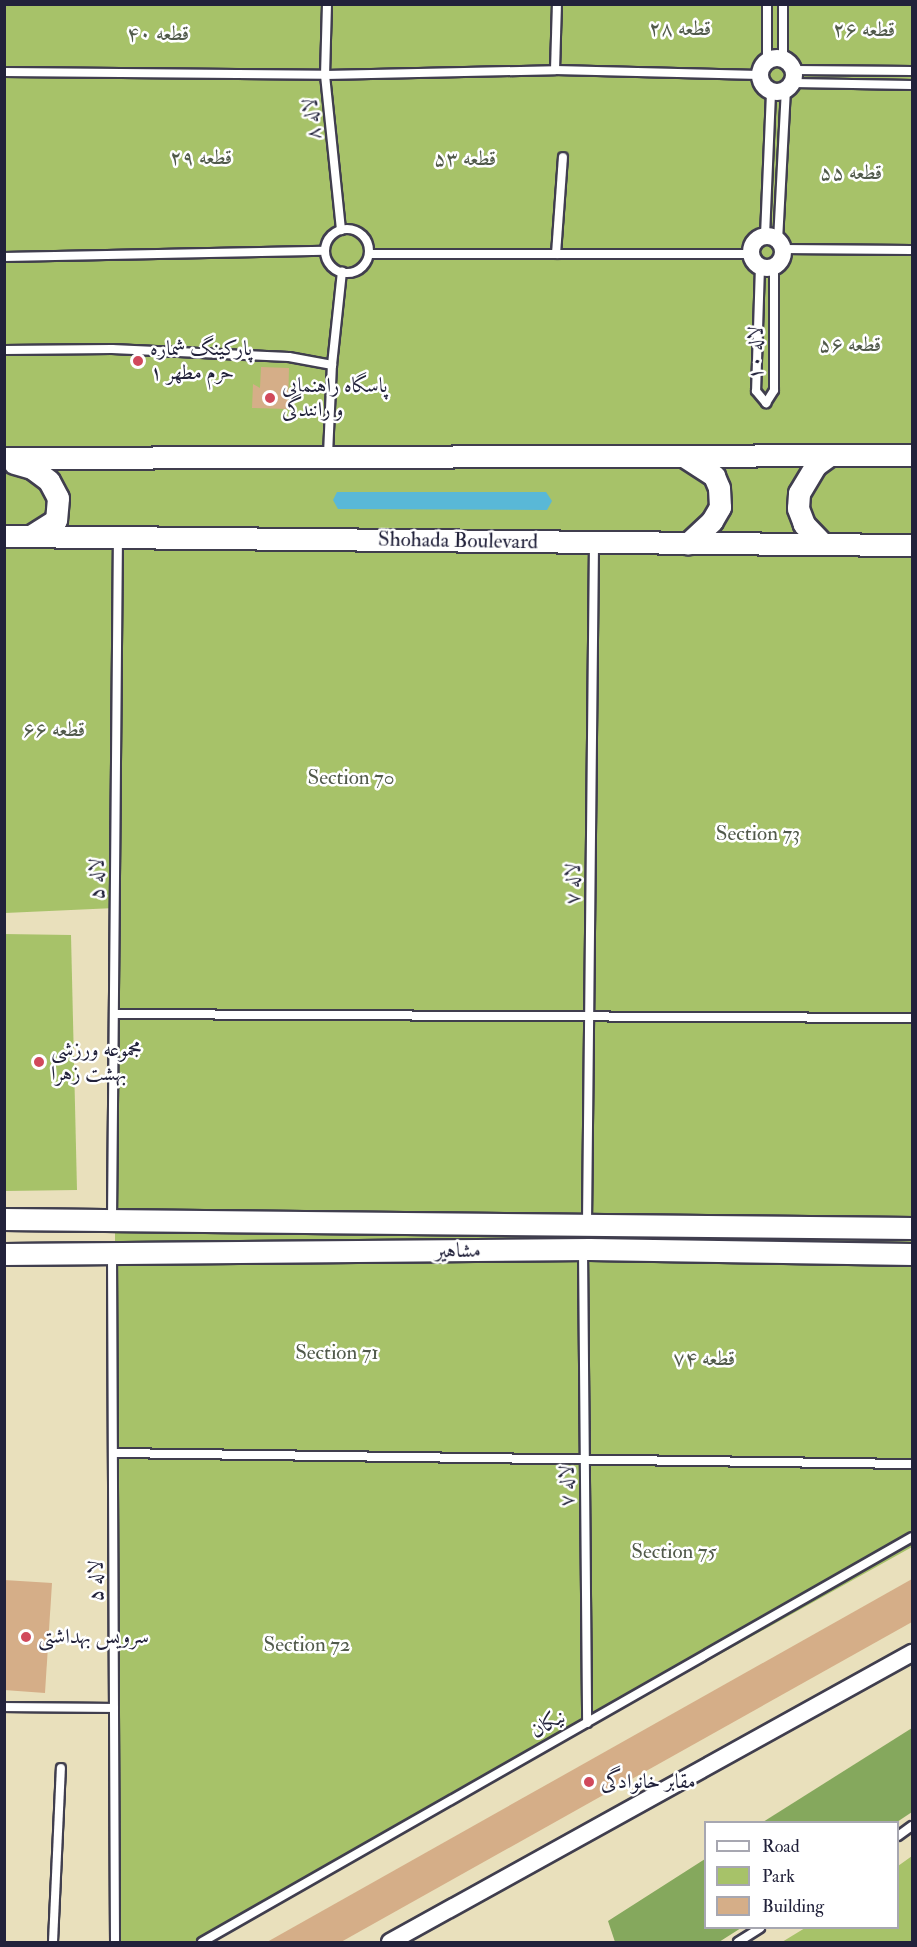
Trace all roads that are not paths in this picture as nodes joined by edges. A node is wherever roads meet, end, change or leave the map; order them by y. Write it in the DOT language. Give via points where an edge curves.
graph roads {
  1 [pos="327,4"];
  2 [pos="557,4"];
  3 [pos="767,4"];
  4 [pos="783,4"];
  5 [pos="555,70"];
  6 [pos="912,71"];
  7 [pos="4,72"];
  8 [pos="326,75"];
  9 [pos="779,75"];
  10 [pos="912,85"];
  11 [pos="563,157"];
  12 [pos="341,230"];
  13 [pos="775,242"];
  14 [pos="912,250"];
  15 [pos="325,251"];
  16 [pos="369,254"];
  17 [pos="556,254"];
  18 [pos="4,256"];
  19 [pos="762,262"];
  20 [pos="342,272"];
  21 [pos="4,350"];
  22 [pos="332,364"];
  23 [pos="328,455"];
  24 [pos="682,455"];
  25 [pos="830,455"];
  26 [pos="912,455"];
  27 [pos="4,459"];
  28 [pos="32,535"];
  29 [pos="4,536"];
  30 [pos="118,537"];
  31 [pos="594,543"];
  32 [pos="688,543"];
  33 [pos="823,544"];
  34 [pos="912,545"];
  35 [pos="114,1014"];
  36 [pos="589,1016"];
  37 [pos="912,1018"];
  38 [pos="4,1220"];
  39 [pos="112,1221"];
  40 [pos="586,1225"];
  41 [pos="912,1228"];
  42 [pos="583,1249"];
  43 [pos="4,1254"];
  44 [pos="912,1254"];
  45 [pos="112,1255"];
  46 [pos="113,1453"];
  47 [pos="585,1457"];
  48 [pos="912,1464"];
  49 [pos="912,1537"];
  50 [pos="912,1653"];
  51 [pos="4,1707"];
  52 [pos="114,1708"];
  53 [pos="587,1723"];
  54 [pos="61,1768"];
  55 [pos="912,1826"];
  56 [pos="899,1835"];
  57 [pos="758,1929"];
  58 [pos="54,1942"];
  59 [pos="115,1942"];
  60 [pos="202,1942"];
  61 [pos="390,1942"];
  62 [pos="738,1942"];
  1 -- 8 [label="lane, لاله ۸"];
  2 -- 5 [label="lane"];
  3 -- 9 [label="lane"];
  4 -- 9 [label="lane"];
  5 -- 8 [label="lane"];
  5 -- 9 [label="lane"];
  6 -- 9 [label="lane"];
  7 -- 8 [label="lane"];
  8 -- 12 [label="lane, لاله ۸"];
  9 -- 10 [label="lane"];
  9 -- 13 [label="lane"];
  9 -- 13 [label="lane"];
  11 -- 17 [label="lane"];
  12 -- 15 [label="lane" via="329,238"];
  12 -- 16 [label="lane" via="361,235"];
  13 -- 14 [label="lane"];
  13 -- 19 [label="street"];
  13 -- 19 [label="street" via="753,244"];
  15 -- 18 [label="lane"];
  15 -- 20 [label="lane" via="330,265"];
  16 -- 17 [label="lane"];
  16 -- 20 [label="lane" via="362,267"];
  17 -- 19 [label="lane"];
  19 -- 19 [label="lane, لاله ۱۰" via="756,391 766,403 774,390"];
  20 -- 22 [label="lane"];
  21 -- 22 [label="lane" via="112,349 265,356"];
  22 -- 23 [label="lane"];
  23 -- 24 [label="street"];
  23 -- 27 [label="street"];
  24 -- 25 [label="street"];
  24 -- 32 [label="street" via="708,471 719,488 720,507 712,521"];
  25 -- 26 [label="street"];
  25 -- 33 [label="street" via="816,465 807,479 798,508 804,524"];
  27 -- 28 [label="street" via="32,468 49,481 58,498 56,520"];
  28 -- 29 [label="street, Shohada Boulevard"];
  28 -- 30 [label="street, Shohada Boulevard"];
  30 -- 31 [label="street, Shohada Boulevard"];
  30 -- 35 [label="lane, لاله ۵"];
  31 -- 32 [label="street, Shohada Boulevard"];
  31 -- 36 [label="lane, لاله ۷"];
  32 -- 33 [label="street, Shohada Boulevard"];
  33 -- 34 [label="street, Shohada Boulevard"];
  35 -- 36 [label="lane"];
  35 -- 39 [label="lane, لاله ۵"];
  36 -- 37 [label="lane"];
  36 -- 40 [label="lane, لاله ۷"];
  38 -- 39 [label="street, مشاهیر"];
  39 -- 40 [label="street, مشاهیر"];
  40 -- 41 [label="street, مشاهیر"];
  42 -- 44 [label="street, مشاهیر"];
  42 -- 45 [label="street, مشاهیر"];
  42 -- 47 [label="lane, لاله ۷"];
  43 -- 45 [label="street, مشاهیر"];
  45 -- 46 [label="lane, لاله ۵"];
  46 -- 47 [label="lane"];
  46 -- 52 [label="lane, لاله ۵"];
  47 -- 48 [label="lane"];
  47 -- 53 [label="lane, لاله ۷"];
  49 -- 53 [label="lane, نیکان"];
  50 -- 61 [label="street"];
  51 -- 52 [label="lane"];
  52 -- 59 [label="lane, لاله ۵"];
  53 -- 60 [label="lane, نیکان"];
  54 -- 58 [label="lane"];
  55 -- 56 [label="lane"];
  57 -- 62 [label="lane"];
}
